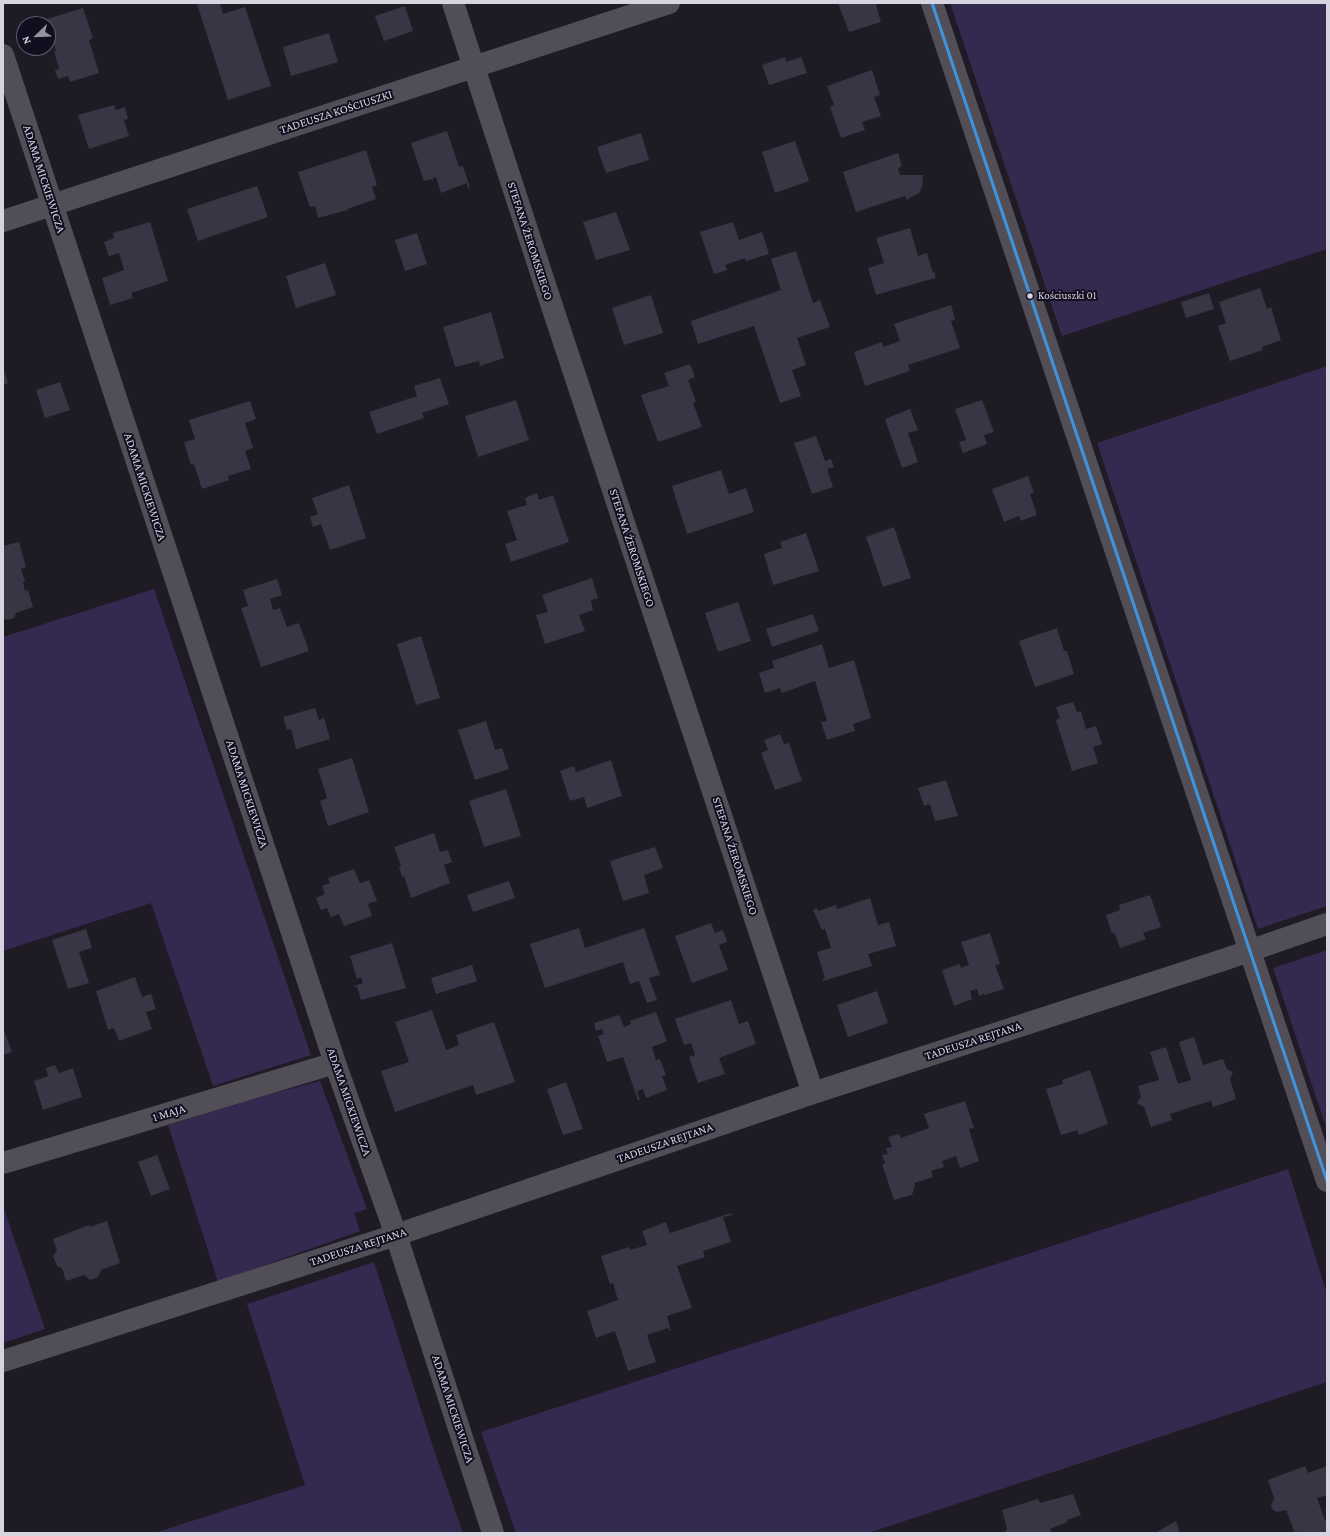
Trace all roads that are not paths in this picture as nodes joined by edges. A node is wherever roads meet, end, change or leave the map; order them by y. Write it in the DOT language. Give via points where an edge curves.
graph roads {
  1 [pos="453,3"];
  2 [pos="669,3"];
  3 [pos="932,3"];
  4 [pos="3,55"];
  5 [pos="474,66"];
  6 [pos="53,204"];
  7 [pos="3,221"];
  8 [pos="1327,924"];
  9 [pos="1249,951"];
  10 [pos="335,1063"];
  11 [pos="814,1093"];
  12 [pos="3,1163"];
  13 [pos="1327,1181"];
  14 [pos="396,1235"];
  15 [pos="3,1361"];
  16 [pos="493,1533"];
  1 -- 5 [label="street, STEFANA ŻEROMSKIEGO"];
  2 -- 5 [label="street, TADEUSZA KOŚCIUSZKI"];
  3 -- 9 [label="street"];
  4 -- 6 [label="street, ADAMA MICKIEWICZA"];
  5 -- 6 [label="street, TADEUSZA KOŚCIUSZKI"];
  5 -- 11 [label="street, STEFANA ŻEROMSKIEGO"];
  6 -- 7 [label="street, TADEUSZA KOŚCIUSZKI"];
  6 -- 10 [label="street, ADAMA MICKIEWICZA"];
  8 -- 9 [label="street, TADEUSZA REJTANA"];
  9 -- 11 [label="street, TADEUSZA REJTANA"];
  9 -- 13 [label="street"];
  10 -- 12 [label="street, 1 MAJA"];
  10 -- 14 [label="street, ADAMA MICKIEWICZA"];
  11 -- 14 [label="street, TADEUSZA REJTANA"];
  14 -- 15 [label="street, TADEUSZA REJTANA"];
  14 -- 16 [label="street, ADAMA MICKIEWICZA"];
}
